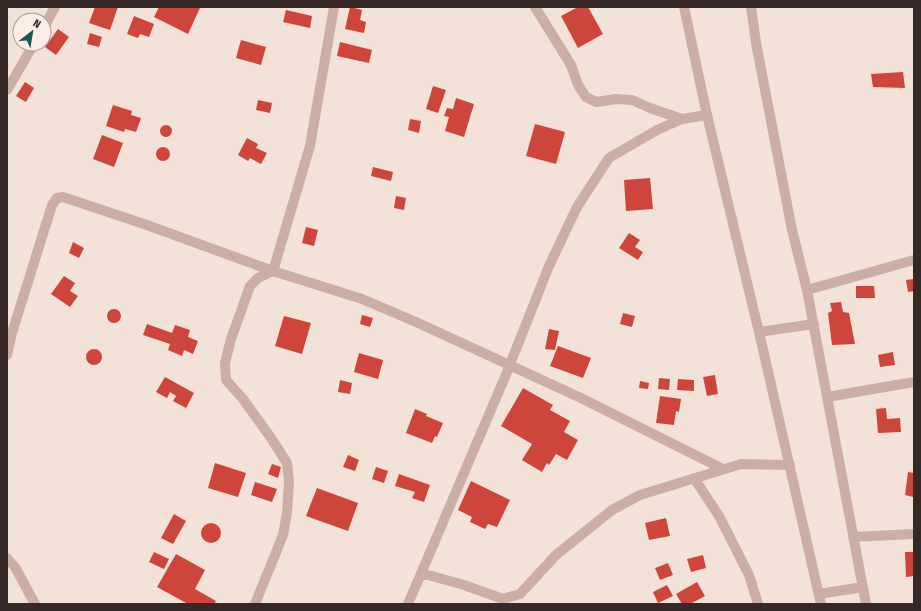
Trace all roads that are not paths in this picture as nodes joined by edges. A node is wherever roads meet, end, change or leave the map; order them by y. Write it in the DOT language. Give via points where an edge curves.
graph roads {
  1 [pos="334,7"];
  2 [pos="535,7"];
  3 [pos="684,7"];
  4 [pos="751,7"];
  5 [pos="29,52"];
  6 [pos="7,90"];
  7 [pos="708,115"];
  8 [pos="682,119"];
  9 [pos="914,260"];
  10 [pos="273,271"];
  11 [pos="808,290"];
  12 [pos="814,324"];
  13 [pos="759,332"];
  14 [pos="7,355"];
  15 [pos="509,365"];
  16 [pos="914,382"];
  17 [pos="827,397"];
  18 [pos="790,465"];
  19 [pos="723,469"];
  20 [pos="694,478"];
  21 [pos="914,534"];
  22 [pos="852,537"];
  23 [pos="7,558"];
  24 [pos="421,573"];
  25 [pos="863,588"];
  26 [pos="820,599"];
  27 [pos="35,604"];
  28 [pos="255,604"];
  29 [pos="408,604"];
  30 [pos="758,604"];
  31 [pos="866,604"];
  1 -- 10 [label="street" via="310,146"];
  2 -- 8 [label="street" via="586,97 596,102 632,100"];
  3 -- 7 [label="street"];
  4 -- 11 [label="street" via="792,230"];
  5 -- 6 [label="street"];
  7 -- 8 [label="street"];
  7 -- 13 [label="street"];
  8 -- 15 [label="street" via="657,130 609,158 577,207 549,266"];
  9 -- 11 [label="street"];
  10 -- 14 [label="street" via="146,225 63,197 57,198 52,205"];
  10 -- 15 [label="street" via="362,299"];
  10 -- 28 [label="street" via="258,278 250,286 225,363 226,380 247,404 287,463 289,481 283,535"];
  11 -- 12 [label="street"];
  12 -- 13 [label="street"];
  12 -- 17 [label="street"];
  13 -- 18 [label="street"];
  15 -- 19 [label="street"];
  15 -- 24 [label="street"];
  16 -- 17 [label="street"];
  17 -- 22 [label="street"];
  18 -- 19 [label="street" via="740,464"];
  18 -- 26 [label="street"];
  19 -- 20 [label="street"];
  20 -- 24 [label="street" via="640,496 612,510 556,555 520,594 512,597 503,599"];
  20 -- 30 [label="street" via="719,516 749,575"];
  21 -- 22 [label="street"];
  22 -- 25 [label="street"];
  23 -- 27 [label="street" via="15,567"];
  24 -- 29 [label="street"];
  25 -- 26 [label="street"];
  25 -- 31 [label="street"];
}
